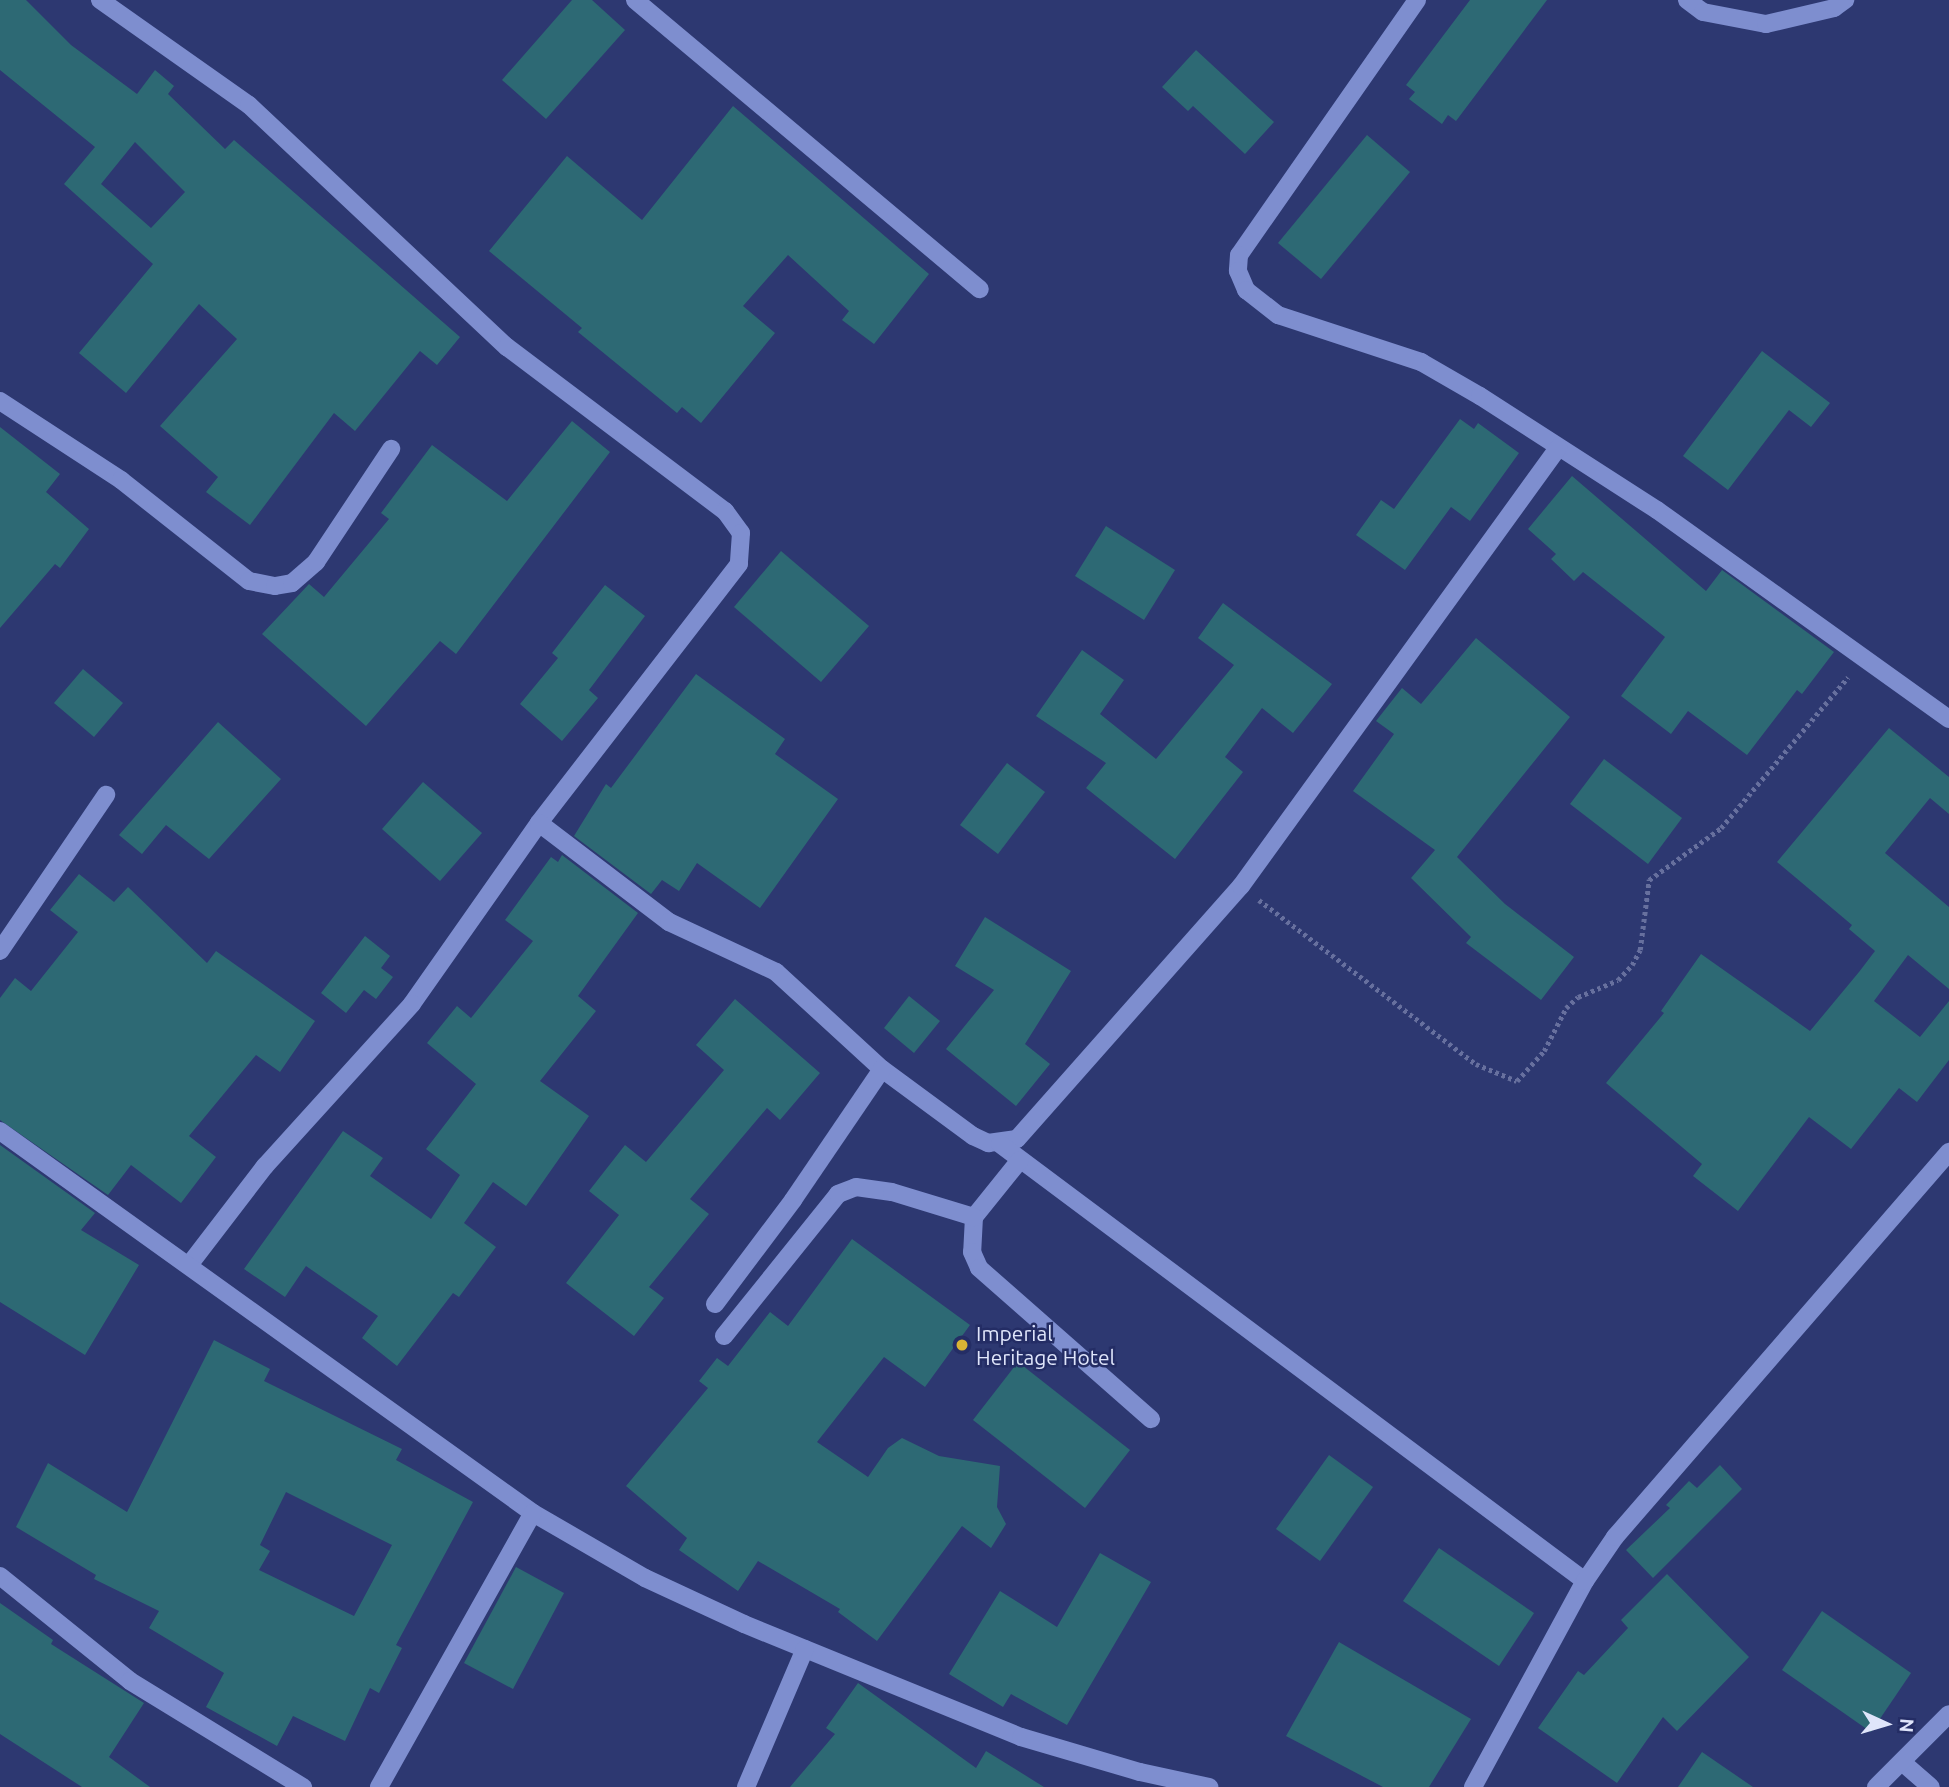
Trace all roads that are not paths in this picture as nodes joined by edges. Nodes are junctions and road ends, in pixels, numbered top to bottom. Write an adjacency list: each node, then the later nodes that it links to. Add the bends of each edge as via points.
1 (100, 0): 12 (street, via 249,105 508,347 725,511 740,533 739,564)
2 (635, 0): 6 (street)
3 (1417, 0): 8 (street, via 1239,255 1238,271 1247,290 1278,314 1421,362)
4 (1687, 0): 5 (street, via 1703,12 1766,24 1834,8)
5 (1844, 0)
6 (980, 289)
7 (0, 401): 9 (street, via 121,480 249,581 275,586 292,583 316,562)
8 (1558, 448): 10 (street, via 1657,510); 16 (street, via 1241,886 1035,1124 1017,1139)
9 (391, 449)
10 (1949, 719)
11 (106, 795): 13 (street)
12 (540, 823): 14 (street, via 669,922 776,972); 20 (street, via 412,1004 265,1166)
13 (0, 951)
14 (882, 1069): 16 (street, via 973,1136); 21 (street)
15 (0, 1131): 20 (street)
16 (999, 1144): 18 (street)
17 (1949, 1152): 26 (street, via 1615,1537)
18 (1020, 1160): 19 (street); 26 (street)
19 (974, 1217): 22 (street, via 892,1192 856,1187 838,1194); 23 (street, via 972,1252 979,1268)
20 (188, 1265): 24 (street)
21 (715, 1304)
22 (724, 1336)
23 (1151, 1419)
24 (533, 1513): 27 (street, via 645,1578); 32 (street)
25 (0, 1576): 31 (street, via 130,1681)
26 (1585, 1581): 35 (street)
27 (805, 1649): 30 (street); 33 (street)
28 (1949, 1714): 29 (street)
29 (1902, 1762): 36 (street); 37 (street)
30 (1136, 1780): 34 (street)
31 (303, 1787)
32 (379, 1787)
33 (746, 1787)
34 (1209, 1787)
35 (1473, 1787)
36 (1876, 1787)
37 (1931, 1787)

